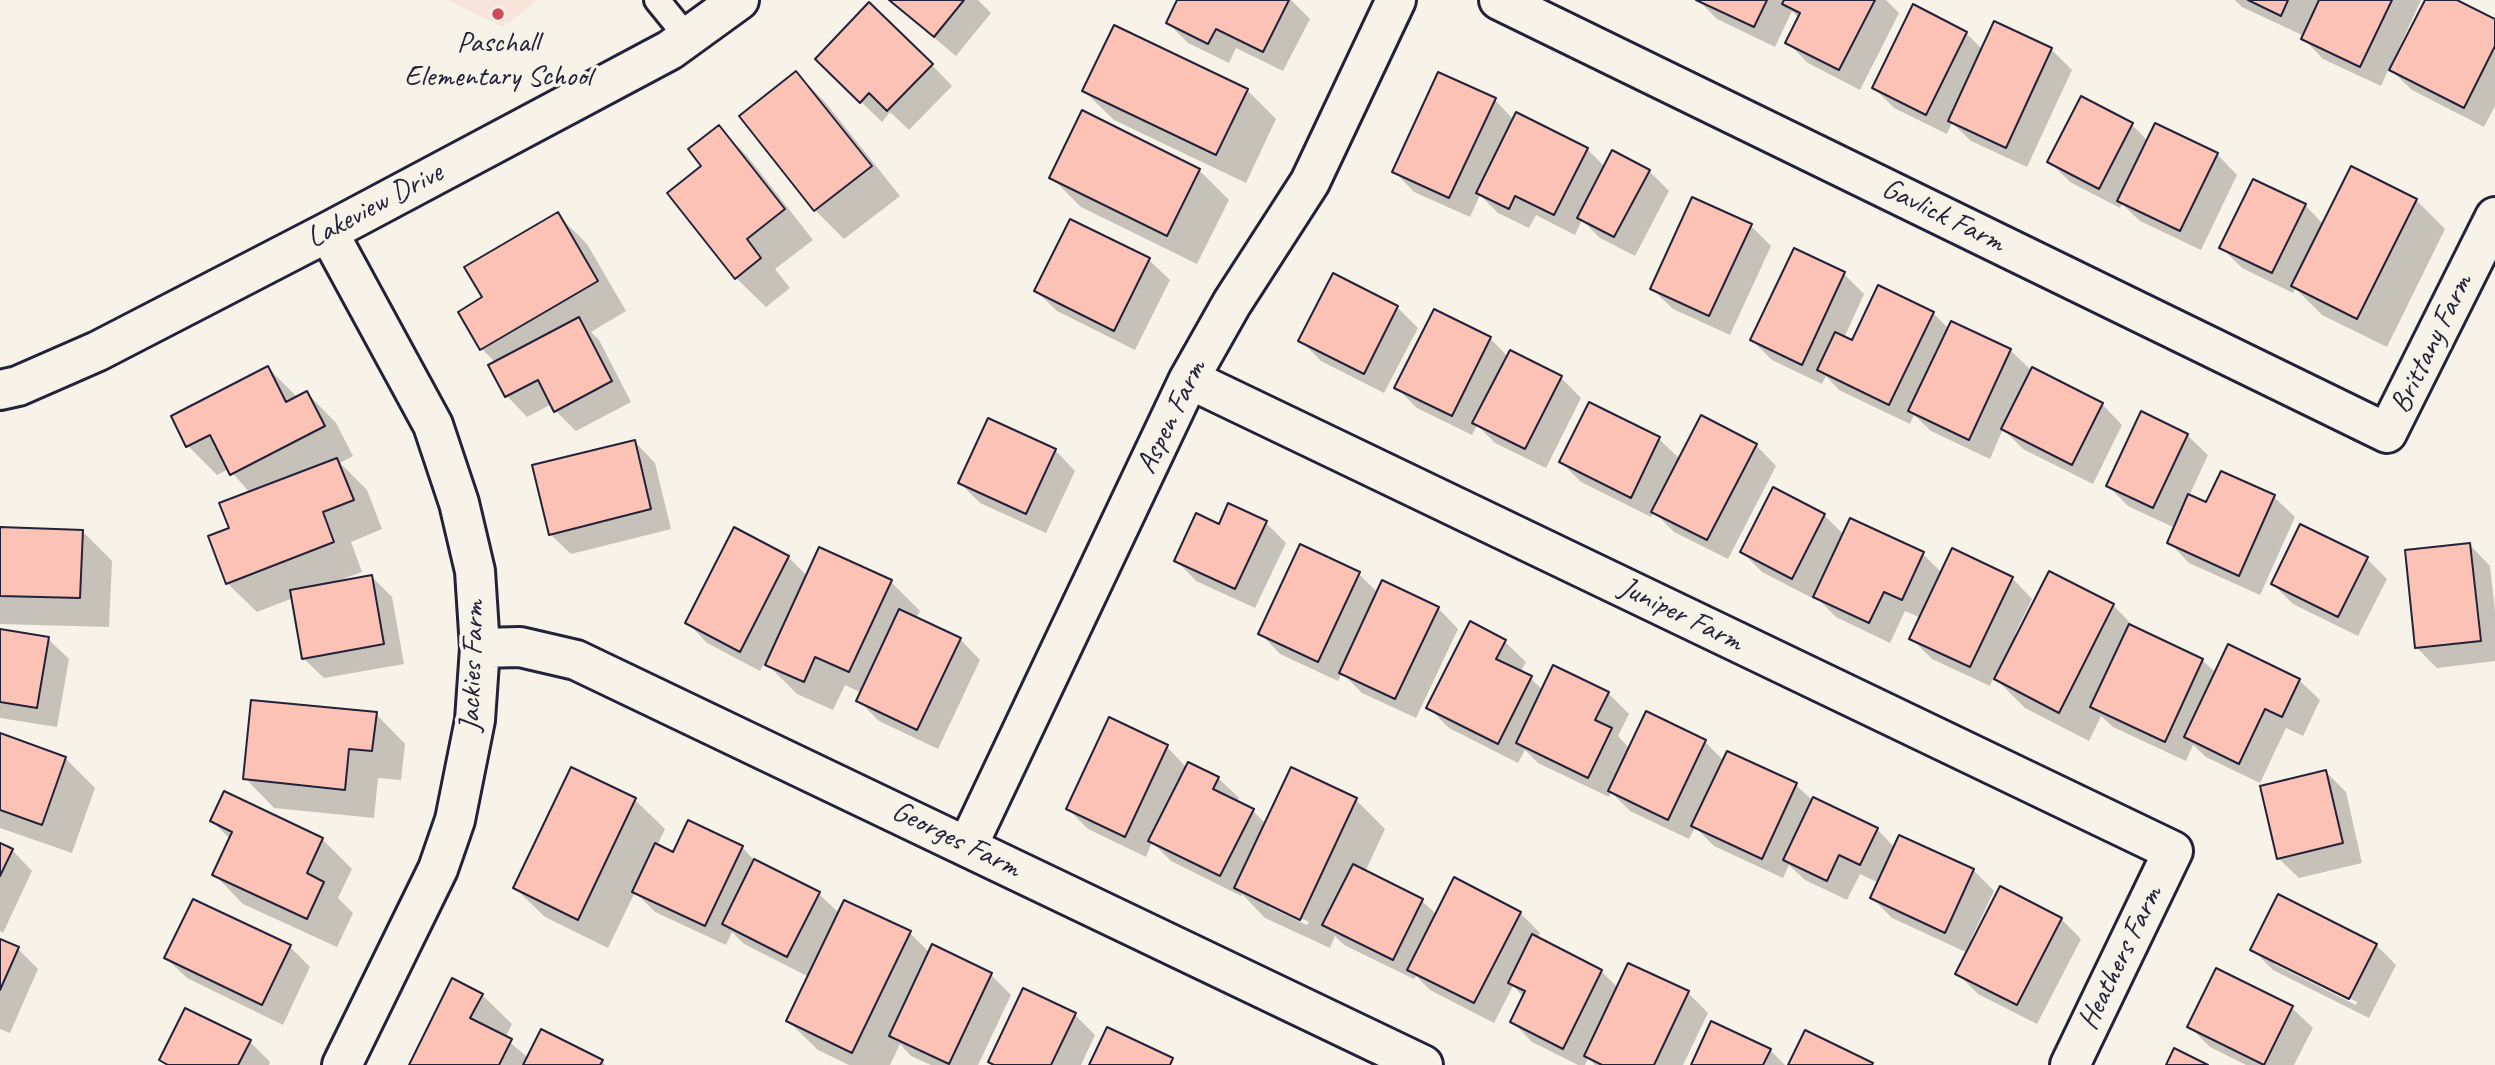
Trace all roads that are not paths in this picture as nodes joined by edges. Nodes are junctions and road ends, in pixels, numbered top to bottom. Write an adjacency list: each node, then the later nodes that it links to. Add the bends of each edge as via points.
1 (657, 0): 5 (lane)
2 (739, 0): 5 (street, Lakeview Drive)
3 (1396, 0): 8 (street, Aspen Farm, via 1310,182)
4 (1499, 0): 10 (street, Gavlick Farm)
5 (687, 37): 7 (street, Lakeview Drive)
6 (2495, 217): 10 (street, Brittany Farm)
7 (328, 232): 9 (street, Lakeview Drive, via 98,351); 11 (street, Jackies Farm, via 433,425 475,571)
8 (1189, 379): 12 (street, Aspen Farm); 13 (street, Juniper Farm)
9 (0, 390)
10 (2387, 433)
11 (480, 648): 12 (street, Georges Farm, via 520,647 576,660); 14 (street, Jackies Farm, via 475,720 455,820 438,869)
12 (968, 845): 15 (street, Georges Farm)
13 (2173, 851): 16 (street, Heathers Farm)
14 (342, 1065)
15 (1423, 1065)
16 (2070, 1065)

